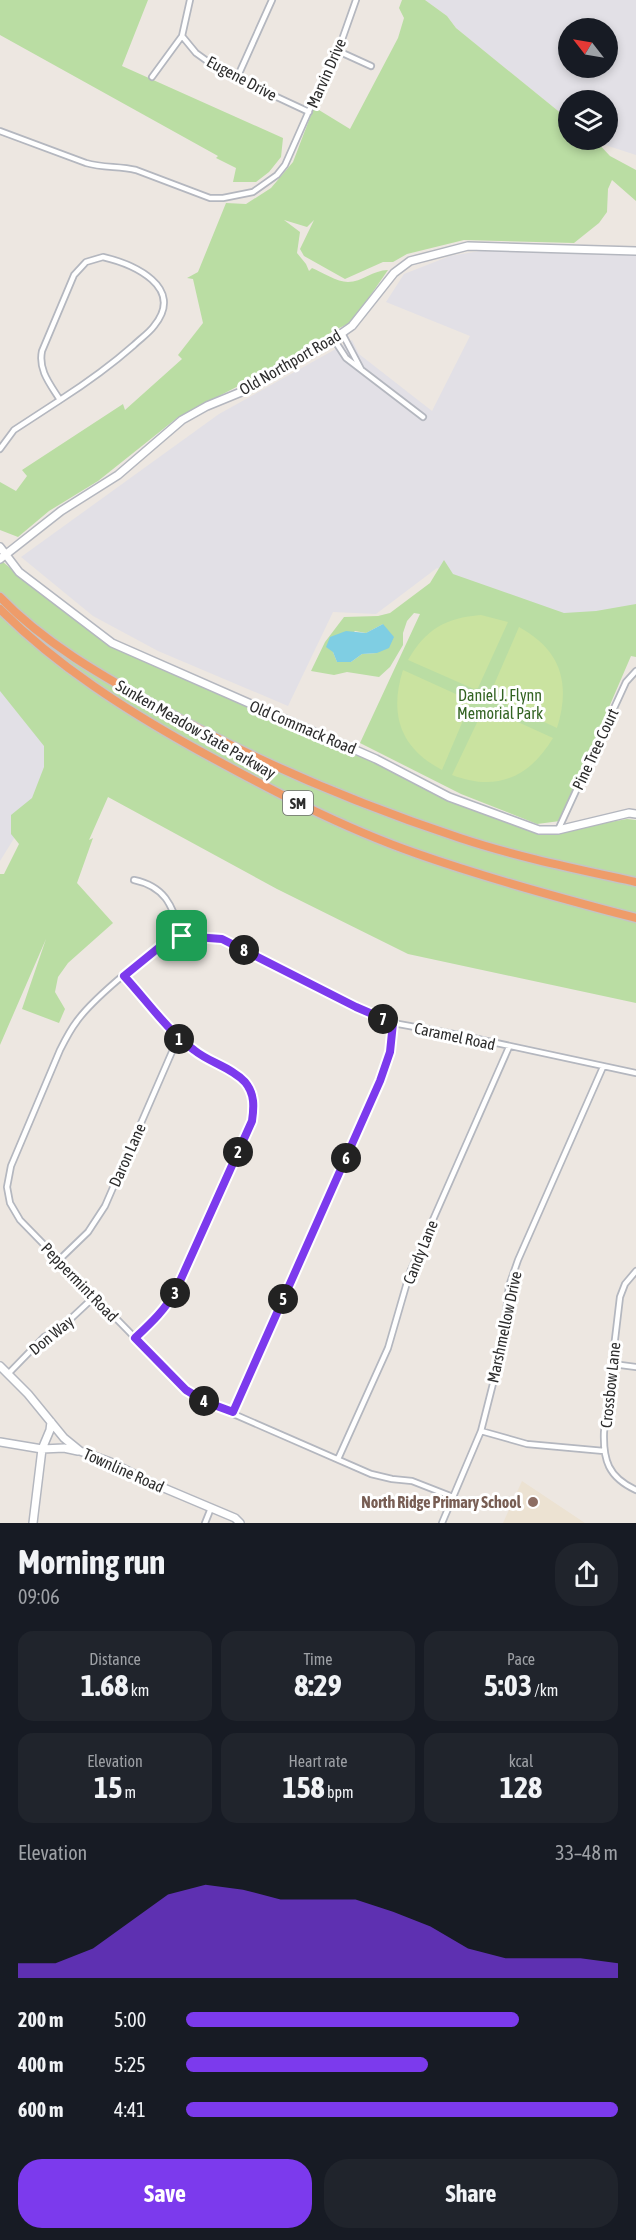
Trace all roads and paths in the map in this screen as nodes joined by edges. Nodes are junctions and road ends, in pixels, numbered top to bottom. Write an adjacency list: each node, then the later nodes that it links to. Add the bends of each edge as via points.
1 (190, 0): 4 (street)
2 (272, 0): 8 (street)
3 (356, 0): 5 (street, Marvin Drive)
4 (182, 36): 7 (street); 8 (street, Eugene Drive, via 207,63)
5 (338, 51): 6 (street); 9 (street, Marvin Drive)
6 (371, 66)
7 (152, 77)
8 (237, 78): 9 (street, Eugene Drive)
9 (309, 112): 10 (street, Marvin Drive, via 277,175 244,195 210,198 136,170 86,163)
10 (0, 131)
11 (636, 251): 12 (main road, Old Northport Road, via 468,246 410,261 394,273)
12 (342, 333): 13 (main road, Old Northport Road); 14 (street)
13 (333, 338): 14 (street, via 346,358); 19 (main road, Old Northport Road, via 246,390 182,420 118,475 61,511)
14 (362, 371): 16 (street)
15 (60, 400): 15 (street, via 99,375 154,326 163,304 162,292 152,278 133,266 103,257 79,268 40,358 43,372); 17 (street, via 14,430)
16 (423, 417)
17 (0, 449)
18 (0, 547): 19 (main road, Old Commack Road)
19 (2, 557): 24 (main road, Old Commack Road, via 112,643 376,759 449,797 539,830)
20 (0, 597): 26 (highway, Sunken Meadow State Parkway / SM, via 84,664 199,730 278,768 362,804 462,839)
21 (0, 609): 27 (highway, Sunken Meadow State Parkway / SM, via 63,664 163,730 340,823 417,854)
22 (636, 671): 24 (street, Pine Tree Court, via 626,682)
23 (636, 814): 24 (main road, Old Commack Road)
24 (558, 830)
25 (134, 880): 28 (street, via 156,888 176,915)
26 (636, 882)
27 (636, 918)
28 (182, 936): 29 (street, Peppermint Road, via 162,945); 30 (street, Caramel Road, via 222,939)
29 (124, 976): 31 (street); 35 (street, Peppermint Road, via 88,1009 68,1035 11,1166 7,1187 10,1203 20,1220)
30 (393, 1023): 32 (street, Caramel Road); 43 (street, via 390,1052 380,1081)
31 (178, 1038): 35 (street, Daron Lane, via 105,1206 88,1232); 38 (street, via 246,1083 254,1105 252,1121 170,1302)
32 (509, 1047): 33 (street, Caramel Road); 50 (street, Candy Lane, via 410,1272 388,1348)
33 (603, 1067): 34 (street, Caramel Road); 45 (street, Marshmellow Drive, via 509,1286 502,1348)
34 (636, 1074)
35 (59, 1260): 37 (street, Peppermint Road)
36 (636, 1271): 39 (street, Crossbow Lane, via 620,1297)
37 (94, 1297): 38 (street, Peppermint Road); 42 (street, Don Way)
38 (135, 1338): 43 (street, Peppermint Road, via 186,1390)
39 (613, 1364): 41 (street); 49 (street, Crossbow Lane)
40 (0, 1366): 42 (main road, Townline Road)
41 (636, 1367)
42 (8, 1374): 44 (main road, Townline Road)
43 (233, 1412): 50 (street, Peppermint Road)
44 (51, 1422): 47 (main road); 48 (main road, Townline Road)
45 (482, 1431): 49 (street, via 527,1444); 52 (street, Marshmellow Drive)
46 (0, 1442): 47 (main road)
47 (42, 1449): 48 (main road); 54 (main road)
48 (80, 1451): 53 (main road, Townline Road)
49 (604, 1451): 51 (street, Crossbow Lane, via 610,1472)
50 (338, 1459): 52 (street, Peppermint Road, via 371,1474 412,1481)
51 (636, 1490)
52 (453, 1497): 57 (street, Marshmellow Drive)
53 (211, 1508): 55 (street); 56 (main road, Townline Road)
54 (33, 1523)
55 (205, 1523)
56 (240, 1523)
57 (442, 1523)

